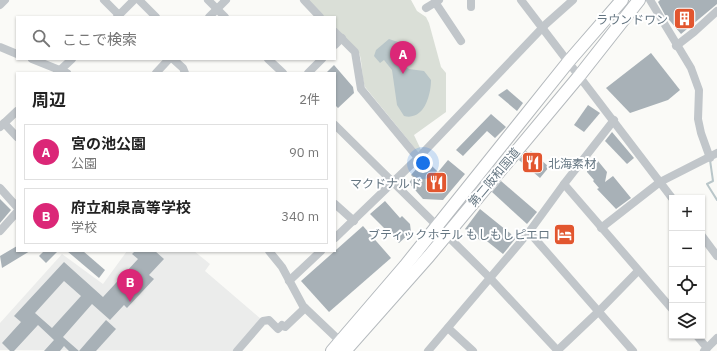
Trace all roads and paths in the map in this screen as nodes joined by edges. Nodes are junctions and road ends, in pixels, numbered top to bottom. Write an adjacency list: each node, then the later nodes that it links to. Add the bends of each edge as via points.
1 (5, 0): 14 (street)
2 (104, 0): 18 (street)
3 (134, 0): 18 (street)
4 (139, 0): 19 (street)
5 (208, 0): 16 (street)
6 (226, 0): 16 (street)
7 (304, 0): 22 (street)
8 (521, 0): 23 (street)
9 (573, 0): 23 (street)
10 (622, 0): 37 (highway, 第二阪和国道)
11 (639, 0): 43 (highway, 第二阪和国道)
12 (650, 0): 28 (street)
13 (437, 1): 15 (street); 26 (street)
14 (0, 5)
15 (426, 8)
16 (217, 9): 20 (street); 21 (street)
17 (717, 11): 28 (street)
18 (118, 16)
19 (155, 16)
20 (210, 16)
21 (224, 16)
22 (319, 16)
23 (543, 29): 37 (street); 50 (street)
24 (336, 33): 25 (street)
25 (342, 38): 27 (street); 50 (street, via 355,52 361,89)
26 (461, 40)
27 (336, 45)
28 (676, 46): 49 (street, via 691,68 699,90 698,119 701,133)
29 (0, 47): 30 (street)
30 (16, 54)
31 (34, 60): 38 (street)
32 (71, 60): 38 (street)
33 (168, 60): 39 (street)
34 (174, 60): 40 (street)
35 (269, 60): 41 (street)
36 (321, 60): 42 (street)
37 (570, 62): 43 (street); 60 (highway, 第二阪和国道)
38 (62, 72)
39 (157, 72)
40 (185, 72)
41 (281, 72)
42 (309, 72)
43 (580, 75): 45 (street); 64 (highway, 第二阪和国道)
44 (16, 112): 46 (street)
45 (614, 120): 52 (street); 53 (street)
46 (2, 125): 48 (street)
47 (336, 125): 51 (street)
48 (16, 136)
49 (713, 156): 52 (street)
50 (418, 158): 51 (street)
51 (393, 182): 59 (street); 60 (street)
52 (660, 182): 55 (street); 61 (street)
53 (564, 184): 61 (street); 63 (street)
54 (0, 188): 57 (street)
55 (670, 195)
56 (336, 205): 59 (street)
57 (16, 206)
58 (16, 213): 62 (street)
59 (354, 221): 65 (street)
60 (437, 225): 64 (street); 73 (highway, 第二阪和国道)
61 (601, 228): 70 (street)
62 (0, 231)
63 (529, 232): 71 (street); 76 (street)
64 (446, 234): 71 (street); 73 (highway, 第二阪和国道)
65 (336, 237)
66 (705, 240): 69 (street)
67 (271, 252): 72 (street)
68 (320, 252): 72 (street)
69 (717, 256)
70 (638, 271): 74 (street); 76 (street)
71 (489, 277): 77 (street); 87 (street)
72 (289, 281): 75 (street)
73 (391, 291): 80 (highway, via 390,308); 80 (highway, via 375,294)
74 (669, 306)
75 (305, 308): 80 (street); 82 (street, via 285,327 282,325 278,329 269,320 263,320)
76 (598, 312): 87 (street); 88 (street)
77 (448, 328): 85 (street); 86 (street)
78 (717, 338): 81 (street)
79 (698, 339): 81 (street)
80 (345, 347): 83 (highway); 84 (highway)
81 (706, 349)
82 (237, 351)
83 (324, 351)
84 (332, 351)
85 (428, 351)
86 (473, 351)
87 (557, 351)
88 (633, 351)

